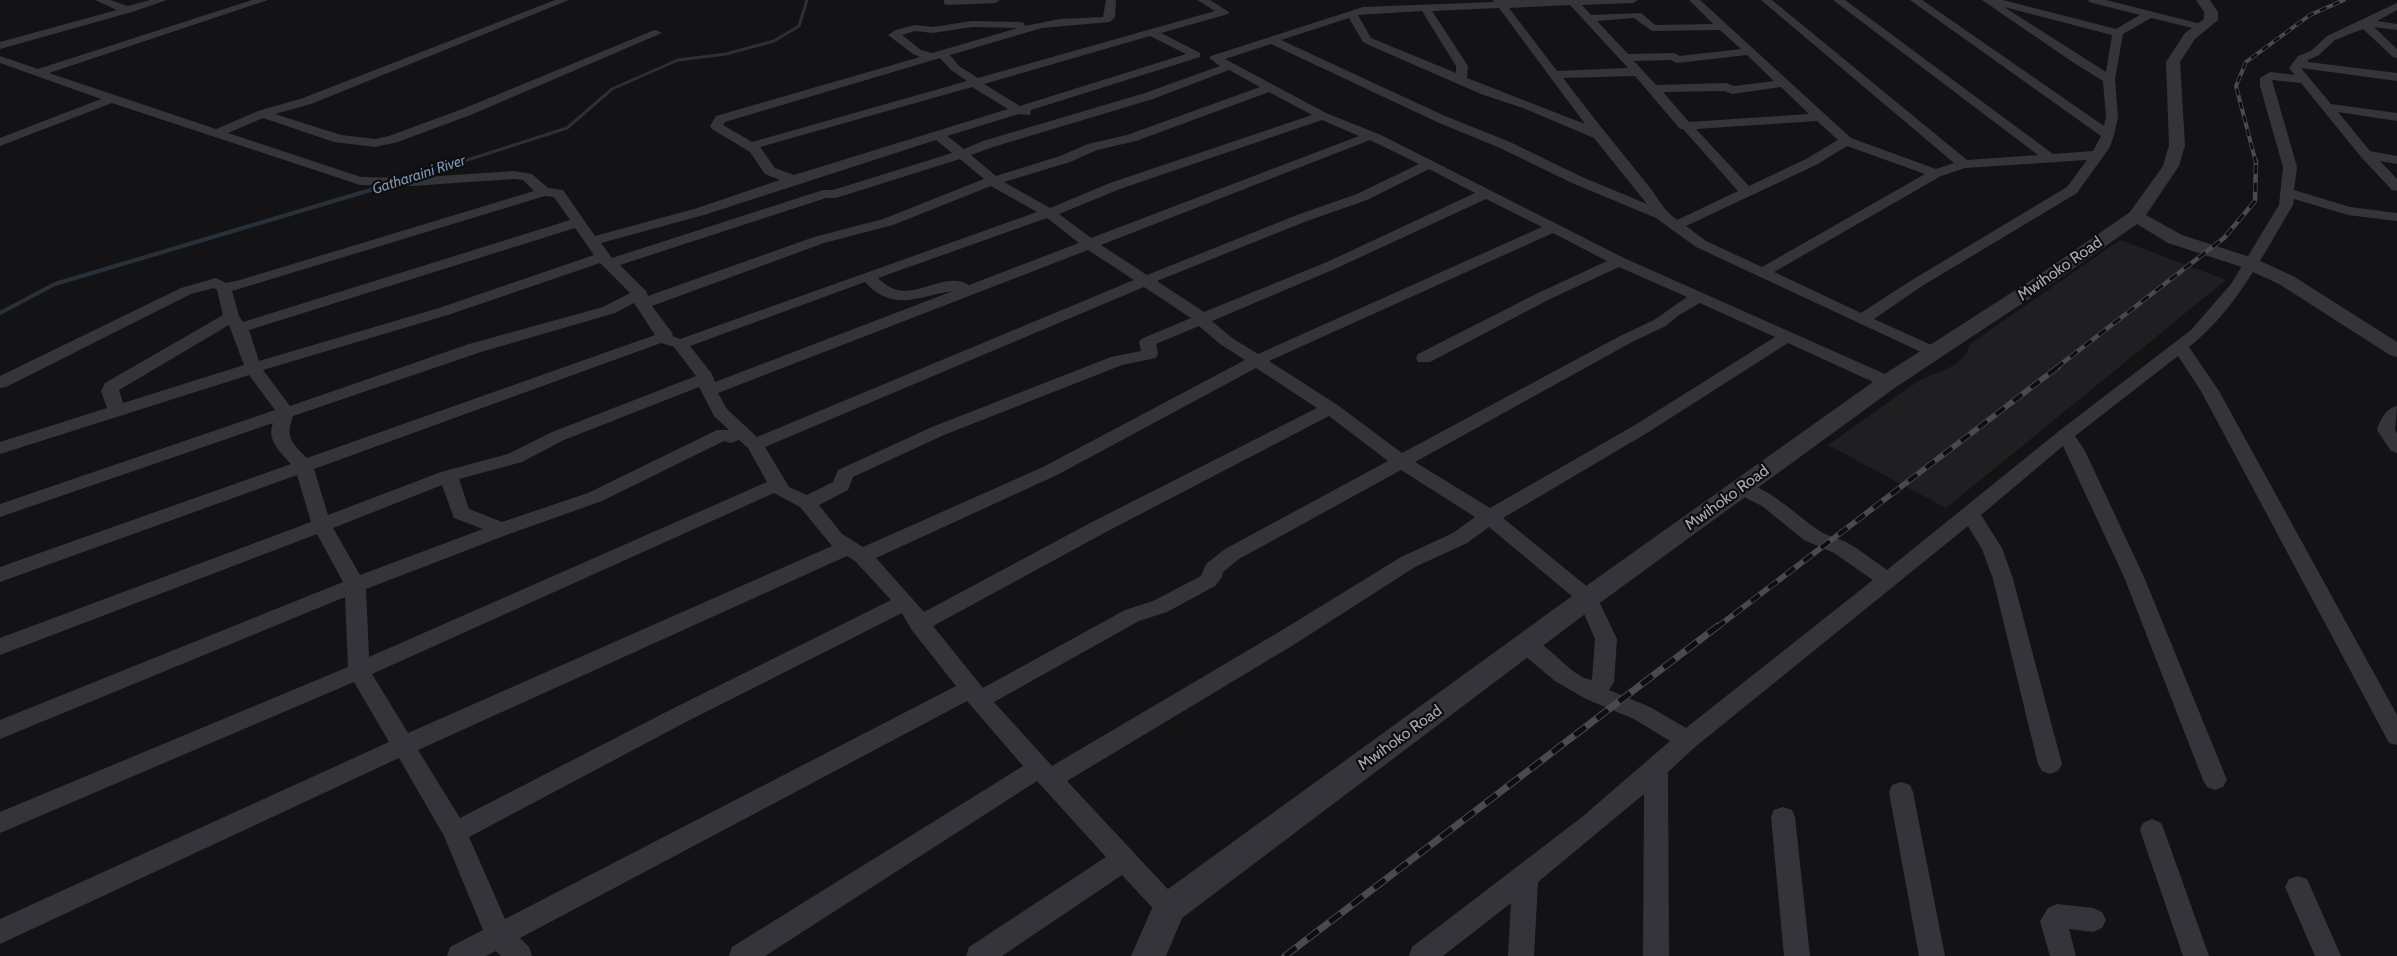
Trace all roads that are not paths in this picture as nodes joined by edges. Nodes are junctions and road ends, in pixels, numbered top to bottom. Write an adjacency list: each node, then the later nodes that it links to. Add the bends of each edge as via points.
1 (100, 0): 22 (street)
2 (162, 0): 22 (street)
3 (263, 0): 44 (street)
4 (564, 0): 57 (street, via 307,101)
5 (995, 0): 17 (street)
6 (1110, 0): 27 (street, via 1110,17 1106,20)
7 (1202, 0): 31 (street, via 1224,12)
8 (1633, 0): 19 (street)
9 (1694, 0): 28 (street)
10 (1766, 0): 77 (street)
11 (1838, 0): 74 (street)
12 (1915, 0): 66 (street)
13 (1987, 0): 47 (street)
14 (1992, 0): 33 (street)
15 (2093, 0): 24 (street)
16 (2203, 0): 29 (street, Mwihoko Road, via 2212,16)
17 (948, 2)
18 (1500, 2): 19 (street); 21 (street); 45 (street)
19 (1573, 2): 25 (street)
20 (2397, 6): 26 (street)
21 (1425, 8): 23 (street, via 1375,8); 49 (street, via 1462,66)
22 (128, 10): 35 (street)
23 (1352, 13): 34 (street); 49 (street, via 1367,40)
24 (2149, 14): 29 (street); 33 (street)
25 (1588, 18): 28 (street, via 1637,15 1652,28); 39 (street)
26 (2365, 23): 30 (street); 38 (street); 41 (street, via 2331,38)
27 (1041, 25): 37 (street); 37 (street, via 972,24 934,30 915,28 894,36 917,52)
28 (1721, 27): 36 (street)
29 (2201, 27): 88 (street, Mwihoko Road, via 2190,36 2172,62 2176,156 2152,197)
30 (2397, 27)
31 (1150, 32): 50 (street); 56 (street, via 1196,55)
32 (656, 33): 57 (street, via 469,111 375,143 339,139)
33 (2118, 33): 47 (street)
34 (1272, 40): 42 (street, via 1215,58); 87 (street, via 1441,119)
35 (0, 46)
36 (1747, 52): 39 (street, via 1677,60 1674,56); 51 (street)
37 (937, 55): 50 (street, via 972,78); 70 (street, via 720,119 716,126)
38 (2397, 55)
39 (1626, 58): 43 (street)
40 (0, 59): 44 (street)
41 (2297, 64): 46 (street); 48 (street, via 2295,68)
42 (1230, 66): 52 (street); 61 (street, via 1149,96)
43 (1639, 71): 45 (street); 53 (street)
44 (39, 72): 54 (street)
45 (1556, 75): 65 (street)
46 (2397, 77)
47 (2109, 79): 66 (street, via 2112,117)
48 (2305, 80): 55 (street); 84 (street, via 2266,78 2290,167)
49 (1461, 81): 65 (street)
50 (974, 83): 56 (street); 70 (street)
51 (1782, 84): 53 (street, via 1732,90 1726,87); 59 (street)
52 (1268, 88): 58 (street); 80 (street, via 1131,138 1093,147)
53 (1652, 89): 62 (street)
54 (112, 99): 63 (street); 69 (street)
55 (2326, 107): 60 (street); 72 (street)
56 (1018, 110): 61 (street); 64 (street)
57 (262, 114): 63 (street)
58 (1322, 116): 67 (street); 86 (street, via 1115,186)
59 (1818, 117): 62 (street); 68 (street)
60 (2397, 117)
61 (1054, 124): 71 (street)
62 (1684, 126): 83 (street)
63 (217, 133): 82 (street, via 360,181 411,182 514,175 526,176)
64 (938, 135): 71 (street); 79 (street)
65 (1599, 135): 87 (street, via 1644,189)
66 (2108, 135): 73 (street)
67 (1370, 136): 76 (street); 94 (street)
68 (1846, 141): 78 (street); 83 (street, via 1811,162)
69 (0, 142)
70 (750, 146): 79 (street, via 755,148 770,171)
71 (962, 154): 80 (street); 95 (street)
72 (2366, 154): 75 (street); 81 (street)
73 (2097, 155): 74 (street); 106 (street, via 2072,190)
74 (2050, 158): 77 (street)
75 (2397, 160)
76 (1429, 164): 85 (street); 100 (street, via 1362,196)
77 (1964, 164): 78 (street)
78 (1936, 174): 98 (street)
79 (792, 180): 93 (street, via 699,212)
80 (992, 181): 86 (street); 104 (street, via 888,222 819,240)
81 (2397, 187)
82 (544, 192): 90 (street, via 558,193); 101 (street)
83 (1747, 192): 91 (street)
84 (2287, 192): 89 (street, via 2348,211); 97 (street, via 2286,205)
85 (1487, 193): 92 (street); 105 (street, via 1332,265)
86 (1049, 213): 94 (street); 99 (street)
87 (1660, 215): 91 (street)
88 (2136, 216): 97 (street, via 2175,239); 113 (street, Mwihoko Road)
89 (2397, 218)
90 (579, 222): 93 (street); 107 (street)
91 (1675, 226): 98 (street, via 1701,244)
92 (1554, 228): 96 (street); 115 (street)
93 (593, 241): 95 (street)
94 (1088, 243): 100 (street); 102 (street)
95 (607, 260): 104 (street); 116 (street)
96 (1619, 261): 103 (street); 114 (street)
97 (2249, 263): 111 (street, via 2237,286); 112 (street, via 2286,280)
98 (1762, 273): 106 (street)
99 (868, 276): 102 (street, via 885,292 906,297 952,286); 110 (street)
100 (1147, 280): 105 (street); 125 (street)
101 (224, 288): 107 (street); 118 (street, via 216,283 166,299)
102 (973, 290): 119 (street)
103 (1697, 298): 108 (street); 128 (street, via 1660,323)
104 (641, 299): 109 (street, via 664,334); 123 (street, via 475,348)
105 (1202, 318): 115 (street, via 1212,330); 133 (street, via 1147,342 1150,354 1117,361 938,432 845,474 841,486)
106 (1863, 319): 113 (street)
107 (235, 323): 116 (street); 121 (street, via 111,387)
108 (1786, 337): 117 (street); 136 (street, via 1641,429)
109 (661, 338): 110 (street); 129 (street)
110 (680, 344): 119 (street)
111 (2180, 347): 124 (street); 152 (street, via 2210,391)
112 (2397, 351)
113 (1934, 353): 117 (street, Mwihoko Road)
114 (1424, 358)
115 (1256, 361): 120 (street); 139 (street, via 1050,471)
116 (253, 368): 121 (street); 123 (street)
117 (1888, 382): 132 (street, Mwihoko Road)
118 (0, 383)
119 (707, 385): 125 (street, via 720,412); 130 (street, via 558,436 515,458)
120 (1330, 408): 128 (street); 145 (street)
121 (116, 411): 127 (street)
122 (2397, 411): 126 (street, via 2386,430)
123 (286, 413): 129 (street, via 279,430 283,444); 134 (street)
124 (2065, 435): 135 (street); 158 (street, via 2076,451 2134,577)
125 (749, 438): 131 (street); 138 (street, via 723,434 595,497)
126 (2397, 447)
127 (0, 448)
128 (1402, 462): 136 (street); 149 (street, via 1232,554 1213,569 1208,581 1160,607 1132,615 1010,684)
129 (304, 467): 137 (street); 140 (street)
130 (448, 476): 137 (street); 138 (street, via 461,513)
131 (778, 484): 133 (street, via 782,491); 148 (street)
132 (1741, 488): 141 (street, via 1769,502 1812,535 1841,548); 143 (street, Mwihoko Road)
133 (807, 503): 139 (street, via 835,539)
134 (0, 511)
135 (1970, 514): 141 (street); 155 (street, via 1992,548 2004,578)
136 (1488, 517): 143 (street); 157 (street, via 1460,538 1408,562 1287,638)
137 (322, 526): 142 (street); 147 (street)
138 (502, 529): 142 (street)
139 (855, 552): 144 (street); 154 (street)
140 (0, 575)
141 (1887, 580): 153 (street)
142 (355, 585): 148 (street); 151 (street)
143 (1588, 598): 146 (street, Mwihoko Road); 150 (street, via 1606,639 1603,682)
144 (905, 602): 145 (street); 163 (street)
145 (919, 624): 149 (street)
146 (1527, 645): 150 (street, via 1563,675); 167 (street, Mwihoko Road)
147 (0, 646)
148 (359, 671): 154 (street); 161 (street)
149 (976, 693): 157 (street); 170 (street)
150 (1594, 693): 153 (street, via 1642,713)
151 (0, 730)
152 (2397, 736)
153 (1687, 740): 156 (street)
154 (403, 746): 163 (street); 169 (street)
155 (2050, 764)
156 (1656, 769): 165 (street); 178 (street)
157 (1045, 774): 164 (street); 173 (street)
158 (2215, 780)
159 (1902, 792): 180 (street)
160 (1784, 817): 179 (street)
161 (0, 823)
162 (2152, 830): 182 (street)
163 (455, 832): 170 (street)
164 (1123, 860): 167 (street); 174 (street)
165 (1525, 875): 176 (street); 177 (street)
166 (2298, 887): 183 (street)
167 (1169, 908): 175 (street)
168 (2093, 920): 181 (street, via 2057,916 2053,921)
169 (0, 932)
170 (498, 935): 171 (street); 172 (street)
171 (460, 956)
172 (519, 956)
173 (742, 956)
174 (979, 956)
175 (1148, 956)
176 (1422, 956)
177 (1521, 956)
178 (1656, 956)
179 (1797, 956)
180 (1932, 956)
181 (2063, 956)
182 (2196, 956)
183 (2328, 956)

